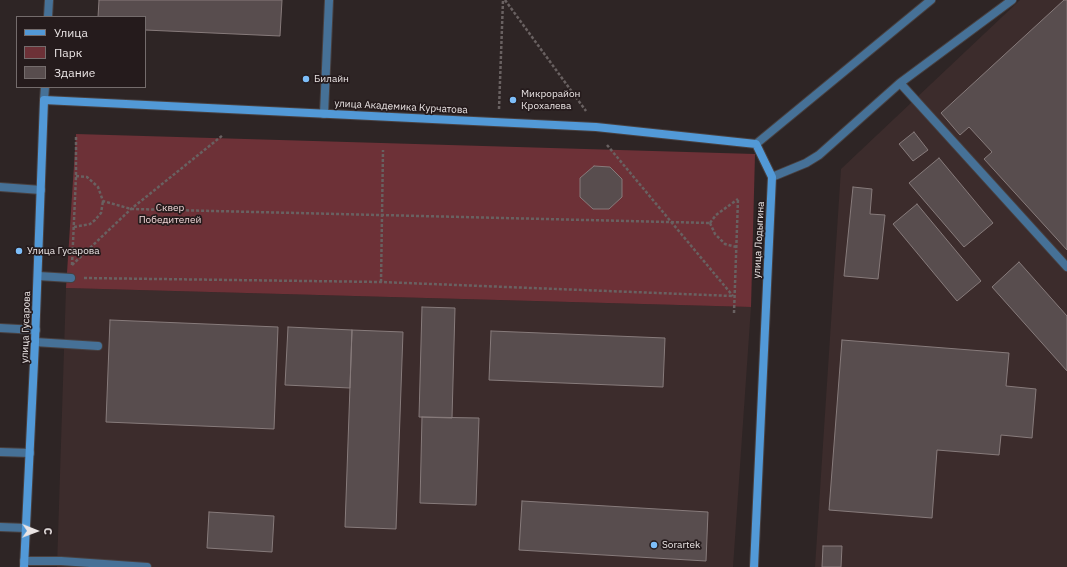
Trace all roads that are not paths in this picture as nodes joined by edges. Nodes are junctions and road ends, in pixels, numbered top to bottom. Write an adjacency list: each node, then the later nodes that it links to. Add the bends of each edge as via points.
1 (49, 0): 5 (street)
2 (329, 0): 9 (street)
3 (931, 0): 10 (street)
4 (1012, 0): 6 (street)
5 (48, 16)
6 (900, 83): 11 (street, via 819,154 806,163); 14 (street)
7 (45, 88): 8 (street, улица Гусарова)
8 (44, 100): 9 (street, улица Академика Курчатова); 13 (street, улица Гусарова)
9 (324, 114): 10 (street, улица Академика Курчатова, via 596,127)
10 (756, 144): 11 (street, улица Лодыгина)
11 (772, 177): 27 (street, улица Лодыгина)
12 (0, 188): 13 (street)
13 (41, 190): 15 (street, улица Гусарова)
14 (1067, 267)
15 (38, 276): 16 (street); 18 (street, улица Гусарова)
16 (71, 278)
17 (0, 328): 18 (street)
18 (36, 330): 19 (street, улица Гусарова)
19 (36, 342): 20 (street); 22 (street, улица Гусарова)
20 (98, 346)
21 (0, 452): 22 (street)
22 (30, 453): 24 (street, улица Гусарова)
23 (0, 527): 24 (street)
24 (26, 528): 25 (street, улица Гусарова)
25 (24, 564): 26 (street, via 61,562)
26 (147, 567)
27 (754, 567)

